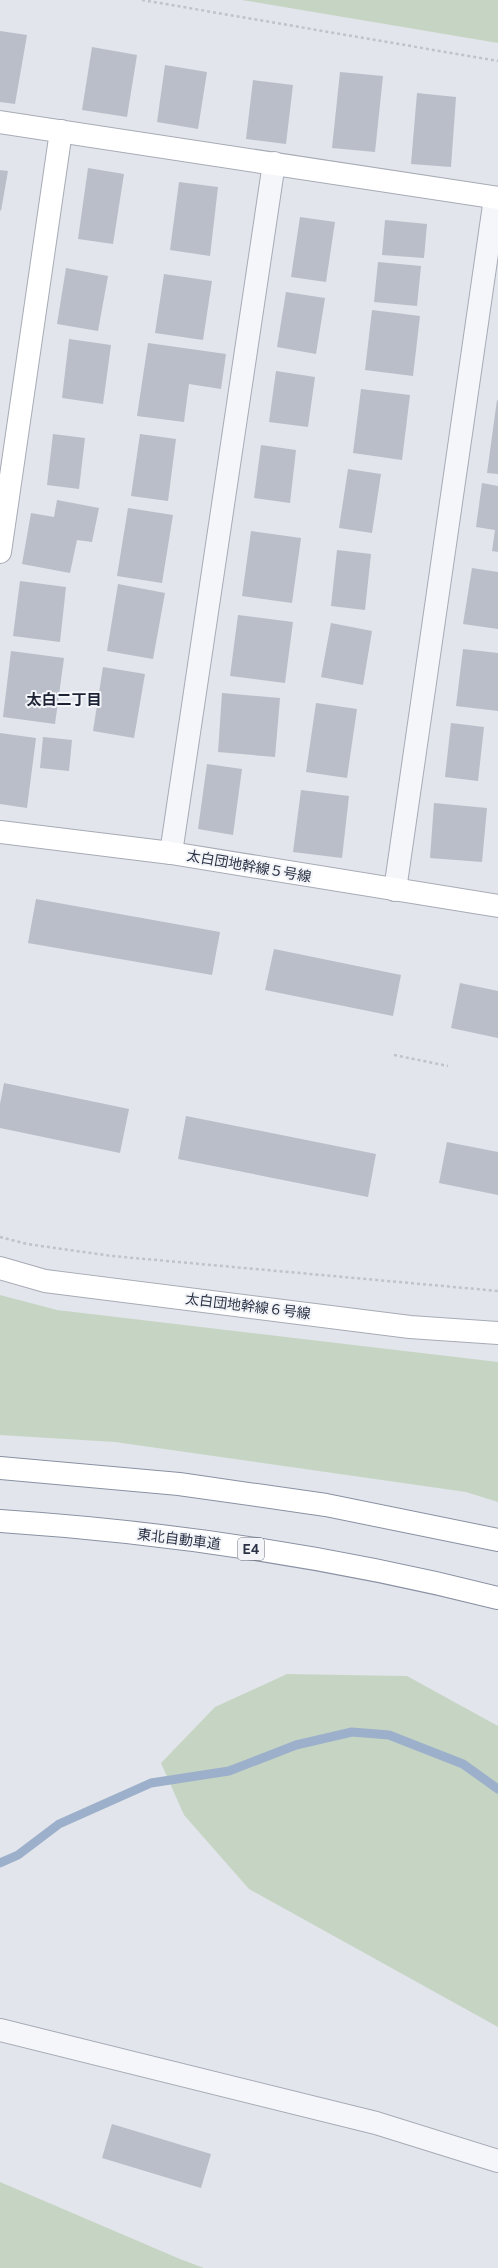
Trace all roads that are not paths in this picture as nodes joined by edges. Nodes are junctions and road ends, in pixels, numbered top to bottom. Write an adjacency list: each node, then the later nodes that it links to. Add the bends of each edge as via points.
1 (0, 122): 2 (main road)
2 (61, 131): 3 (main road); 5 (main road)
3 (274, 163): 4 (main road); 7 (street)
4 (496, 198): 8 (street)
5 (0, 552)
6 (0, 832): 7 (main road, 太白団地幹線５号線)
7 (171, 853): 8 (main road, 太白団地幹線５号線)
8 (395, 890): 9 (main road, 太白団地幹線５号線)
9 (498, 906)
10 (0, 1268): 11 (main road, 太白団地幹線６号線, via 45,1281 410,1327)
11 (498, 1333)
12 (0, 1468): 14 (main road, via 179,1484 326,1505)
13 (0, 1521): 15 (main road, 東北自動車道 / E4, via 206,1542 316,1559)
14 (498, 1540)
15 (498, 1598)
16 (0, 2030): 17 (street, via 376,2123)
17 (498, 2161)

